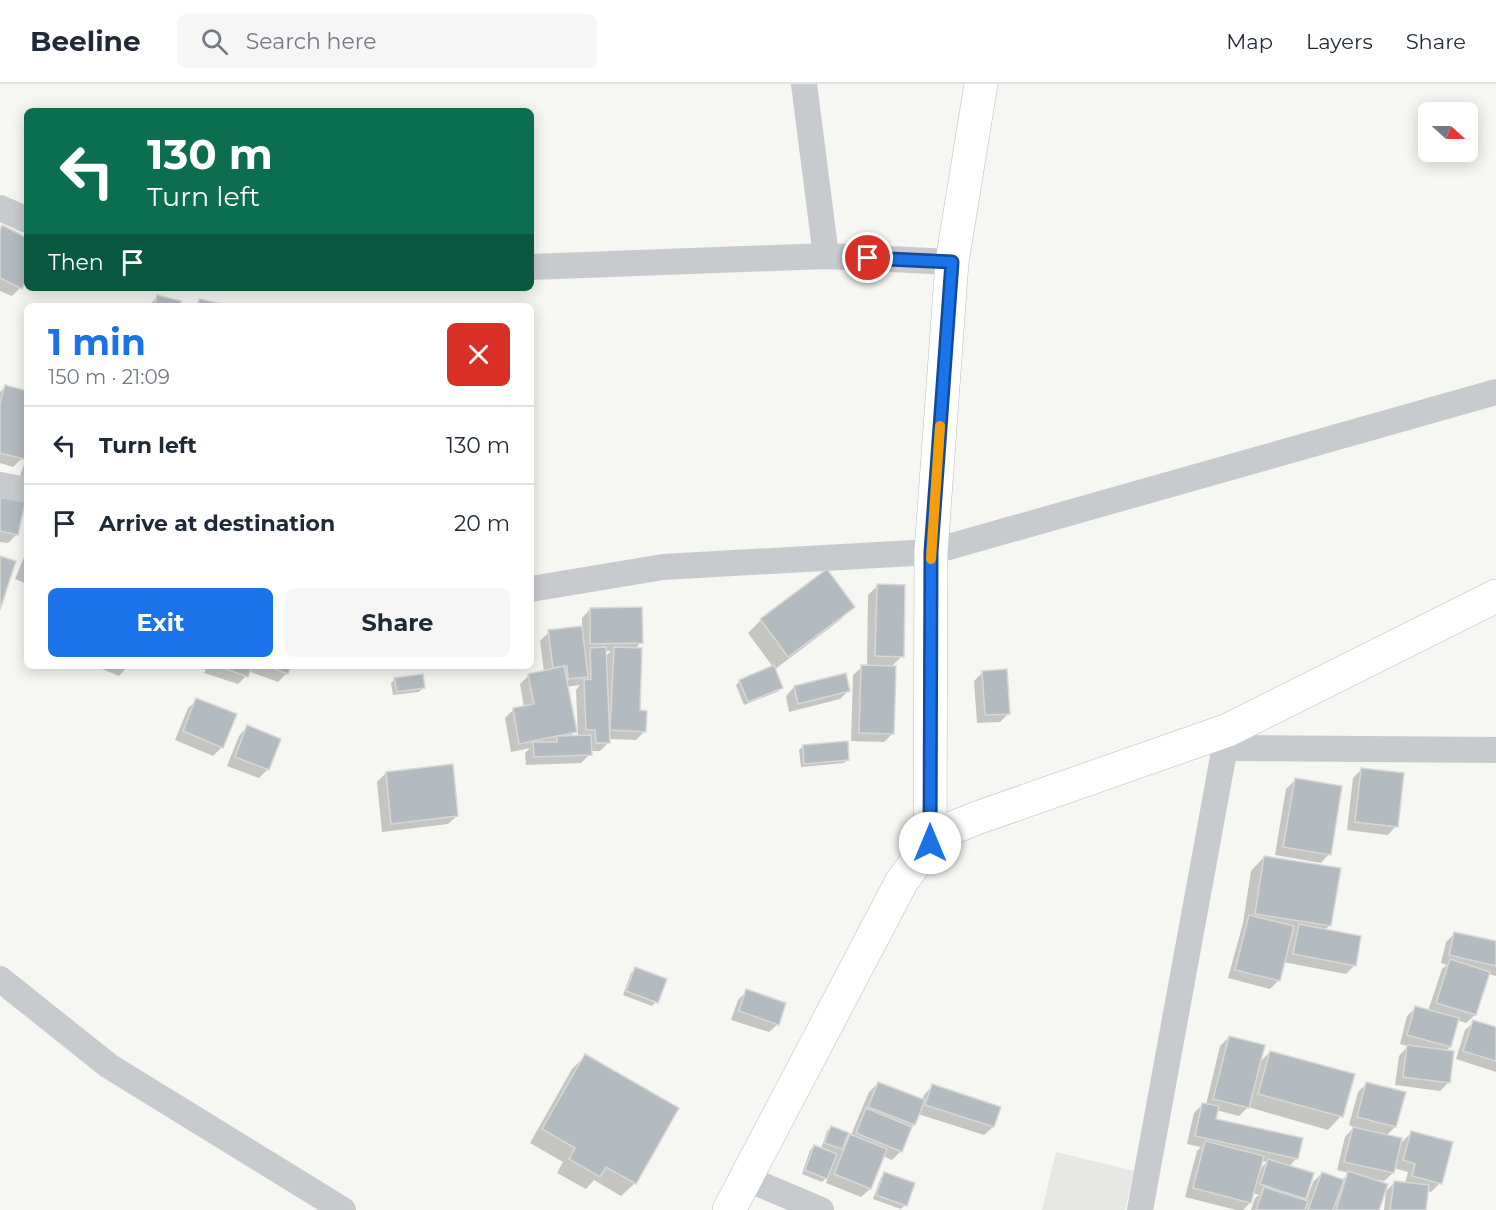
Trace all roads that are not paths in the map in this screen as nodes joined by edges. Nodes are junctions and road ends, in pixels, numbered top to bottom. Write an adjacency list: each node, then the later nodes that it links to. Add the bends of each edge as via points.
1 (804, 84): 5 (street)
2 (981, 84): 6 (street)
3 (0, 208): 4 (street)
4 (24, 219)
5 (826, 256): 6 (street); 7 (street)
6 (952, 262): 11 (street)
7 (534, 267)
8 (1496, 392): 11 (street)
9 (0, 485): 10 (street)
10 (24, 489)
11 (931, 552): 12 (street, via 663,567); 16 (street)
12 (534, 588)
13 (1496, 596): 14 (street)
14 (1226, 739): 15 (street); 16 (street, via 977,818); 22 (street)
15 (1496, 750)
16 (930, 843): 18 (street, via 902,881)
17 (0, 979): 19 (street, via 109,1065)
18 (745, 1178): 20 (street); 21 (street)
19 (344, 1210)
20 (729, 1210)
21 (821, 1210)
22 (1140, 1210)

